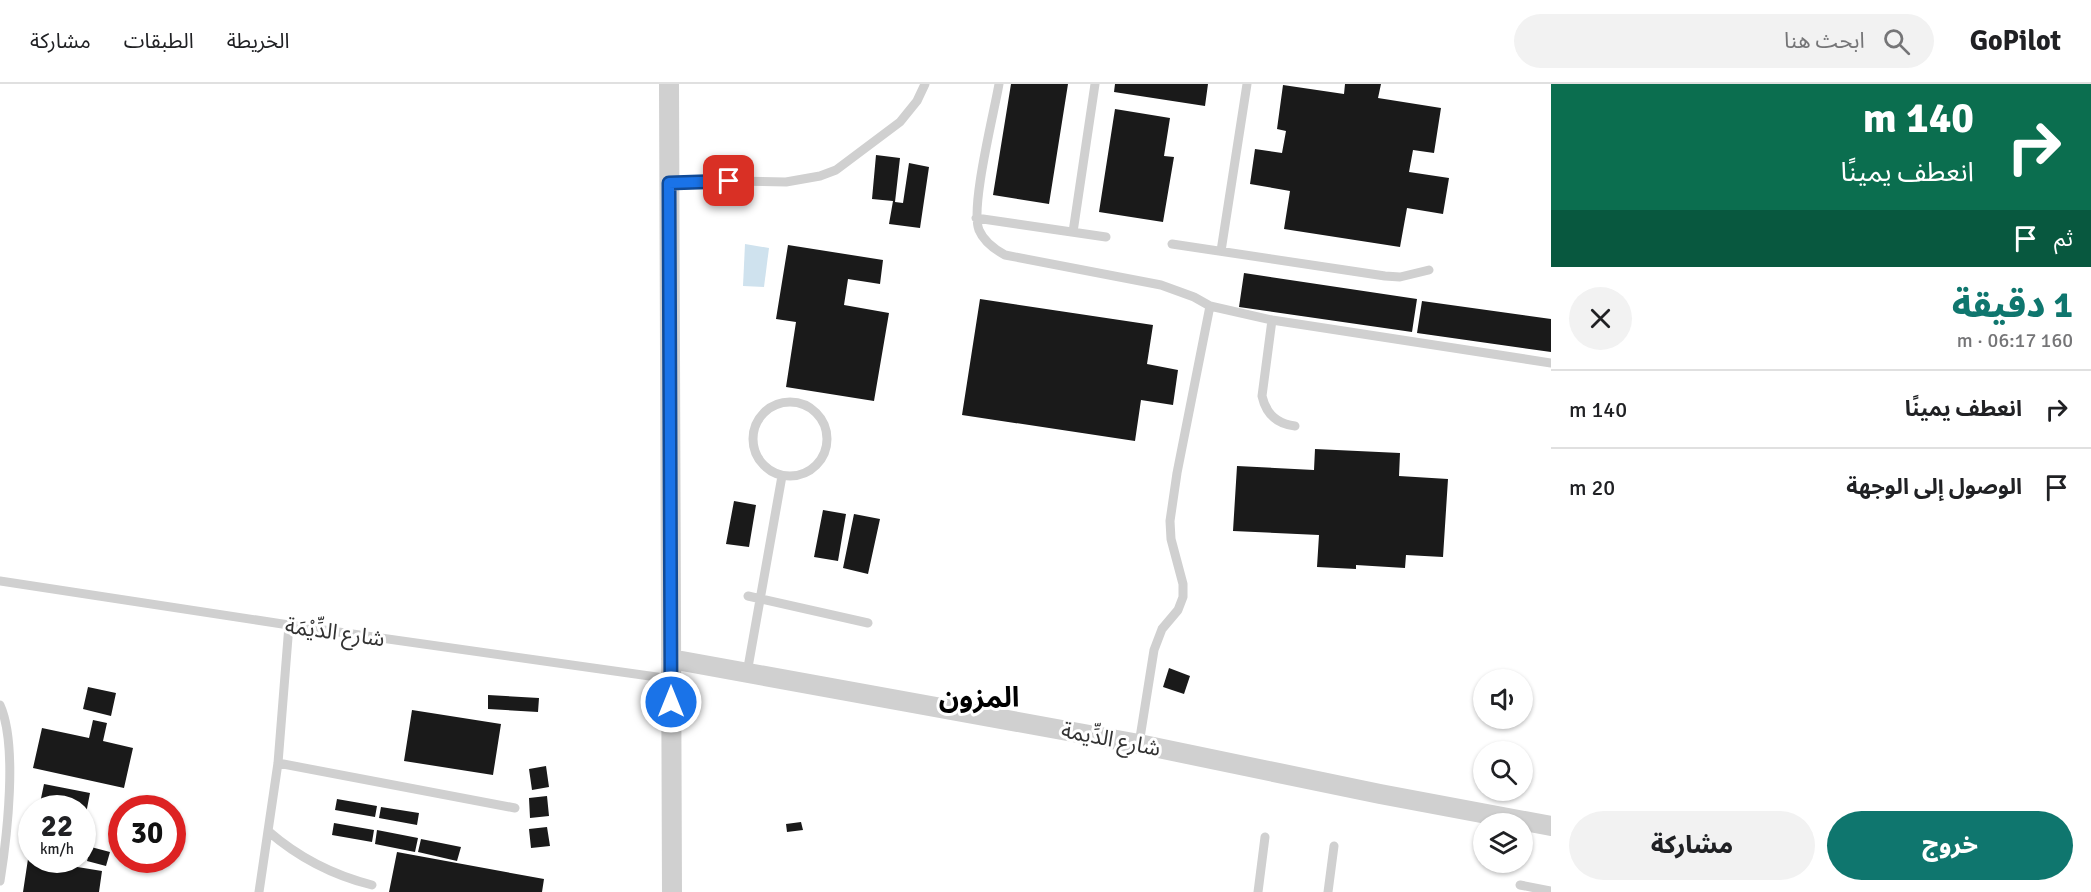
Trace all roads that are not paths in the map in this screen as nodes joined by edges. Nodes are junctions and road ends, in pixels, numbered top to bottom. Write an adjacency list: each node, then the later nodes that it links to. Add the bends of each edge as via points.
1 (669, 84): 6 (street)
2 (925, 84): 6 (lane, via 900,122 836,170 803,181)
3 (999, 84): 7 (lane)
4 (1095, 84): 8 (lane)
5 (1247, 84): 11 (lane)
6 (669, 183): 23 (street)
7 (976, 218): 8 (lane); 13 (lane, via 985,240 1005,255 1161,285)
8 (1073, 232): 9 (lane)
9 (1106, 237)
10 (1172, 244): 11 (lane)
11 (1221, 252): 12 (lane, via 1385,276 1400,277)
12 (1429, 270)
13 (1210, 306): 14 (lane); 27 (lane, via 1170,521 1183,597 1162,629 1154,650)
14 (1272, 320): 15 (lane); 16 (lane, via 1264,406 1277,421)
15 (1551, 363)
16 (1295, 426)
17 (782, 476): 17 (lane, via 804,475 814,469 828,440 822,418 793,402 772,407 757,423 753,434 756,456); 20 (lane)
18 (0, 581): 22 (lane, شارع الدِّيْمَة)
19 (748, 596): 20 (lane)
20 (760, 599): 21 (lane); 24 (lane)
21 (868, 623)
22 (289, 625): 25 (lane, شارع الدِّيْمَة); 28 (lane)
23 (671, 659): 24 (street, شارع الدِّيمة); 25 (street)
24 (747, 673): 27 (street, شارع الدِّيمة)
25 (671, 679): 39 (street)
26 (0, 705): 34 (lane, via 9,756 8,823)
27 (1139, 744): 30 (street, شارع الدِّيمة)
28 (278, 763): 29 (lane); 31 (lane)
29 (515, 808)
30 (1551, 826)
31 (268, 831): 35 (lane, via 316,866); 38 (lane)
32 (1265, 837): 40 (lane)
33 (1334, 846): 41 (lane)
34 (0, 881)
35 (372, 885)
36 (1520, 885): 37 (lane)
37 (1551, 891)
38 (259, 892)
39 (672, 892)
40 (1258, 892)
41 (1328, 892)

